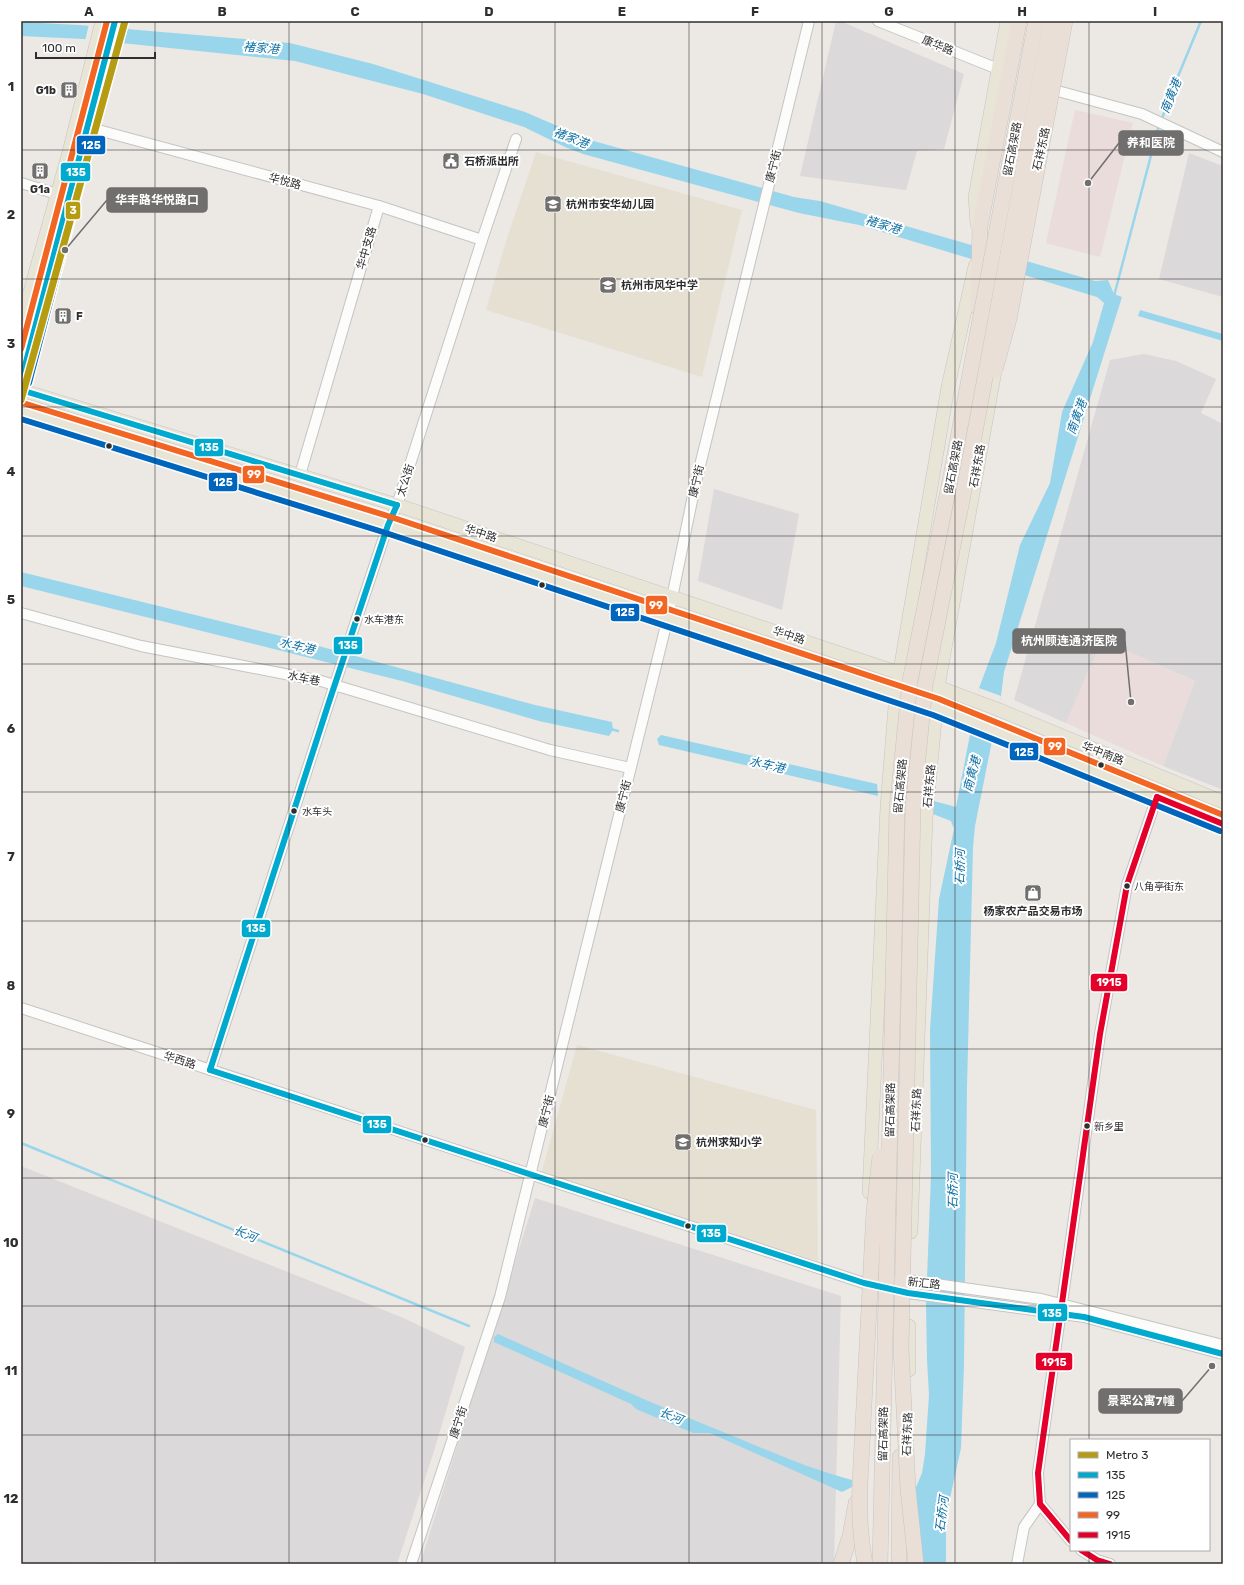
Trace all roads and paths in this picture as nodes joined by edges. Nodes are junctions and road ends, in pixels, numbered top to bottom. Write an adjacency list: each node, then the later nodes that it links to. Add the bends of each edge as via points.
1 (102, 21): 10 (main road)
2 (115, 21): 10 (main road)
3 (809, 21): 29 (street, 康宁街, via 695,486)
4 (878, 21): 11 (street, 康华路)
5 (1007, 21): 11 (main road)
6 (1019, 21): 21 (highway, bridge, via 980,227)
7 (1036, 21): 21 (highway, 留石高架路, bridge)
8 (1051, 21): 26 (highway, 留石高架路, bridge)
9 (1065, 21): 12 (main road, 石祥东路); 26 (highway, bridge, via 1009,320)
10 (102, 47): 13 (main road); 17 (main road)
11 (998, 69): 32 (main road, via 976,197 978,243 975,263 948,387)
12 (1054, 90): 15 (street, via 1142,114); 34 (main road, 石祥东路, via 990,390)
13 (87, 127): 18 (street, 华悦路); 22 (main road)
14 (516, 139): 19 (street, 太公街)
15 (1223, 152)
16 (21, 183): 17 (street)
17 (57, 194): 20 (main road)
18 (379, 206): 19 (street, 华悦路); 25 (street, 华中支路)
19 (482, 240): 27 (street, 太公街)
20 (21, 324)
21 (977, 336): 42 (highway, 留石高架路, bridge, via 910,680 897,809)
22 (21, 381)
23 (21, 390): 25 (main road, 华中路)
24 (21, 411): 28 (main road, 华中路)
25 (300, 475): 27 (main road, 华中路)
26 (967, 475): 50 (highway, 留石高架路, bridge, via 925,686 914,809)
27 (397, 505): 28 (street, 太公街); 29 (main road, 华中路)
28 (388, 525): 31 (main road, 华中路); 33 (street, 太公街)
29 (673, 597): 31 (street, 康宁街); 32 (main road, 华中路)
30 (21, 613): 33 (street, 水车巷, via 141,646)
31 (668, 618): 35 (main road, 华中路); 37 (street, 康宁街)
32 (900, 673): 34 (main road, 华中路); 35 (main road)
33 (335, 685): 37 (street, 水车巷, via 550,750); 43 (street, 太公街)
34 (938, 687): 36 (main road, 石祥东路); 39 (main road, 华中南路)
35 (896, 694): 36 (main road, 华中路); 45 (main road, via 887,807)
36 (936, 707): 38 (main road, 华中南路); 46 (main road, 石祥东路, via 926,818)
37 (630, 768): 44 (street, 康宁街)
38 (1157, 797): 40 (main road, 华中南路); 47 (street, via 1127,885 1100,1034)
39 (1223, 802)
40 (1223, 824)
41 (21, 1008): 43 (street, 华西路)
42 (891, 1056): 52 (highway, bridge, via 874,1211); 60 (highway, 留石高架路, bridge)
43 (210, 1070): 44 (street, 华西路)
44 (531, 1174): 45 (street, 华西路); 56 (street, 康宁街, via 500,1297)
45 (864, 1283): 46 (street, 新汇路); 58 (main road, via 867,1481)
46 (908, 1286): 47 (street, 新汇路, via 922,1282); 48 (street, 新汇路, via 922,1295); 62 (main road, 石祥东路)
47 (1061, 1304): 48 (street); 49 (street, 新汇路)
48 (1060, 1314): 51 (street, 新汇路); 53 (street, via 1038,1472)
49 (1223, 1346)
50 (901, 1349): 61 (highway, 留石高架路, bridge); 63 (highway, bridge, via 908,1489)
51 (1223, 1354)
52 (860, 1483): 57 (highway, bridge, via 850,1536); 59 (highway, bridge, via 860,1538)
53 (1040, 1504): 54 (street); 64 (street, via 1024,1527)
54 (1070, 1540)
55 (1083, 1551): 65 (street)
56 (411, 1564)
57 (841, 1564)
58 (861, 1564)
59 (865, 1564)
60 (880, 1564)
61 (899, 1564)
62 (906, 1564)
63 (916, 1564)
64 (1017, 1564)
65 (1110, 1564)

